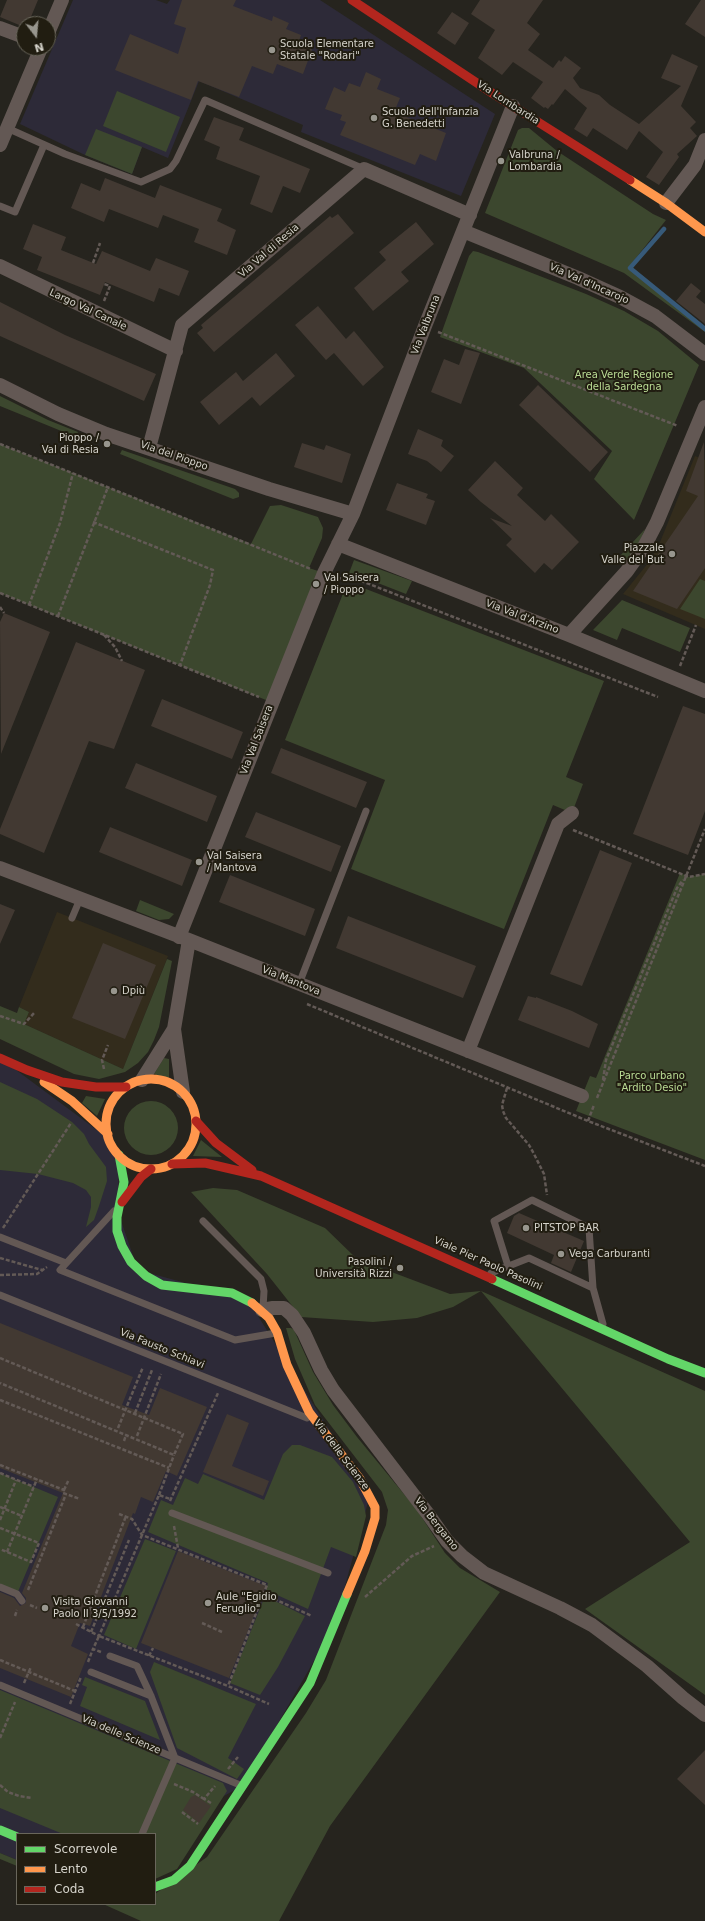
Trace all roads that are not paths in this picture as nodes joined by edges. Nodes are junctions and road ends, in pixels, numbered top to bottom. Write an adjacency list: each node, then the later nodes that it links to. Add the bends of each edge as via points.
1 (62, 0): 3 (street)
2 (352, 0): 7 (street, Via Lombardia)
3 (55, 16)
4 (0, 28): 5 (street)
5 (16, 34)
6 (38, 56): 8 (street)
7 (513, 106): 13 (street, Via Lombardia); 15 (street, Via Valbruna)
8 (7, 128): 10 (street); 11 (lane)
9 (705, 140): 13 (street, via 695,165)
10 (0, 144)
11 (44, 145): 12 (lane, via 141,182 170,169 205,100); 14 (lane, via 15,212)
12 (364, 169): 15 (street); 19 (street, Via Val di Resia, via 182,325)
13 (666, 203): 17 (street, Via Lombardia)
14 (0, 206)
15 (470, 214): 16 (street, Via Valbruna)
16 (463, 231): 20 (street, Via Val d'Incarojo, via 620,297 655,316); 24 (street, Via Valbruna)
17 (705, 232)
18 (0, 266): 19 (street, Largo Val Canale)
19 (176, 351): 23 (street, Via Val di Resia)
20 (705, 354)
21 (0, 385): 23 (street, Via del Pioppo, via 58,414)
22 (705, 407): 26 (street, via 644,547 628,571)
23 (149, 448): 24 (street, Via del Pioppo, via 269,489)
24 (353, 514): 25 (street, Via Valbruna)
25 (338, 544): 26 (street, Via Val d'Arzino); 33 (street, Via Val Saisera, via 274,695)
26 (569, 635): 27 (street, Via Val d'Arzino)
27 (705, 691)
28 (366, 811): 34 (lane)
29 (572, 813): 36 (street, via 558,824)
30 (0, 868): 31 (street, Via Mantova)
31 (80, 899): 32 (lane); 33 (street, Via Mantova)
32 (72, 918)
33 (184, 938): 34 (street, Via Mantova); 35 (street)
34 (299, 984): 36 (street, Via Mantova)
35 (174, 1029): 39 (street); 41 (street)
36 (468, 1050): 42 (street, Via Mantova)
37 (0, 1058): 38 (street)
38 (27, 1070): 40 (street, via 62,1082 113,1088); 44 (street, via 72,1101)
39 (142, 1080): 40 (street); 41 (street, via 169,1083)
40 (126, 1087): 44 (street, via 110,1107 107,1118)
41 (183, 1092): 43 (street, via 191,1103)
42 (582, 1096)
43 (196, 1121): 46 (street, via 192,1143); 48 (street, Viale Pier Paolo Pasolini, via 216,1143)
44 (108, 1134): 45 (street)
45 (118, 1155): 47 (street, via 132,1165); 49 (street, Via delle Scienze, via 124,1182)
46 (172, 1164): 47 (street); 48 (street, Viale Pier Paolo Pasolini, via 205,1163)
47 (151, 1169): 49 (street, Via delle Scienze, via 141,1177)
48 (261, 1176): 54 (street, Viale Pier Paolo Pasolini)
49 (122, 1202): 52 (lane); 57 (street, Via delle Scienze, via 117,1224 120,1238 131,1262 146,1276 170,1288 232,1293)
50 (203, 1221): 57 (lane, via 261,1279 264,1291)
51 (0, 1237): 52 (lane)
52 (66, 1263): 59 (lane, via 60,1270 235,1340)
53 (508, 1266): 54 (lane); 55 (lane, via 529,1258); 55 (lane, via 494,1221 532,1200 589,1228)
54 (484, 1275): 58 (street, Viale Pier Paolo Pasolini)
55 (593, 1288): 58 (lane)
56 (0, 1295): 61 (lane, Via Fausto Schiavi)
57 (262, 1310): 59 (street, Via delle Scienze); 70 (street, Via Bergamo, via 284,1308 292,1315 333,1390 447,1541 462,1556 484,1573 592,1625 647,1666)
58 (605, 1330): 60 (street, Viale Pier Paolo Pasolini)
59 (277, 1332): 61 (street, Via delle Scienze, via 287,1365)
60 (705, 1373)
61 (316, 1422): 72 (street, Via delle Scienze, via 370,1494 375,1506 375,1518 365,1550 310,1683)
62 (172, 1513): 63 (lane)
63 (328, 1574)
64 (0, 1587): 65 (lane, via 17,1594)
65 (22, 1602)
66 (110, 1656): 69 (lane, via 137,1666)
67 (88, 1671): 69 (lane)
68 (0, 1685): 71 (lane, Via delle Scienze)
69 (151, 1696): 71 (lane)
70 (705, 1715)
71 (175, 1758): 72 (lane, Via delle Scienze); 74 (lane)
72 (242, 1786): 76 (street, Via delle Scienze, via 190,1866 174,1880)
73 (0, 1830): 75 (street)
74 (142, 1833)
75 (16, 1837)
76 (156, 1887)

